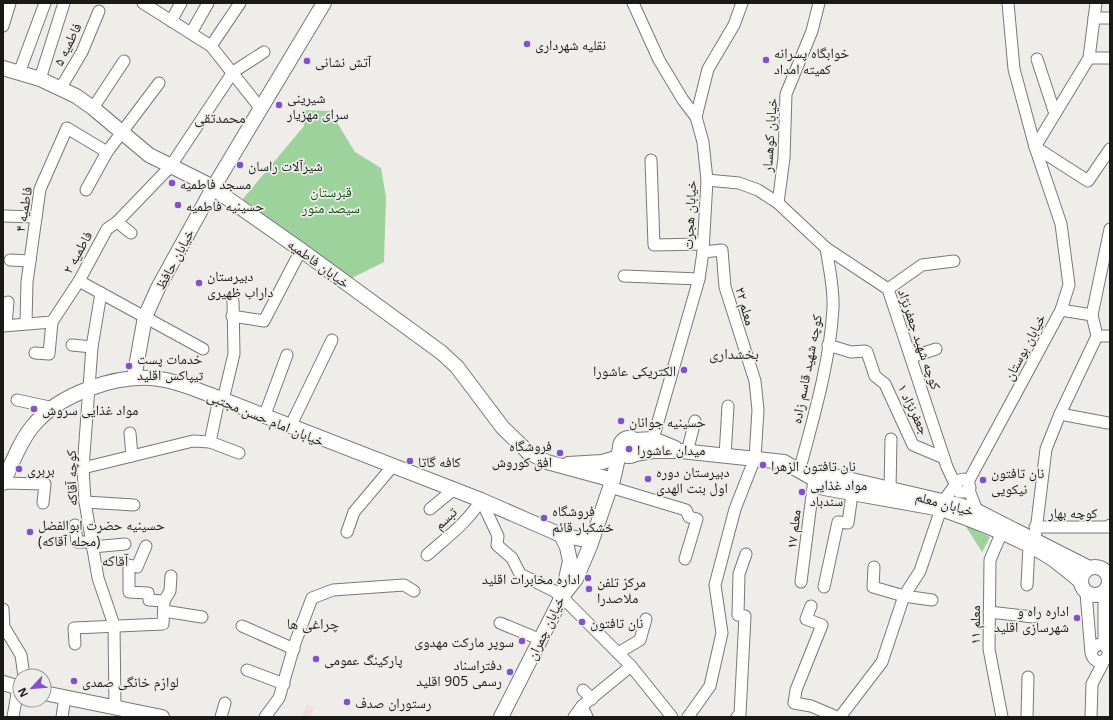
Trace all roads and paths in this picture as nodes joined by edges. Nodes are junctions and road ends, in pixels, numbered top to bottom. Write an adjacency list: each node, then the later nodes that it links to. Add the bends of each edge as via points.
1 (10, 3): 18 (street)
2 (45, 3): 28 (street)
3 (64, 3): 29 (street)
4 (181, 3): 17 (street)
5 (208, 3): 19 (street)
6 (324, 3): 33 (main road, خیابان حافظ)
7 (633, 3): 35 (street, خیابان هجرت, via 659,60)
8 (742, 3): 35 (street, via 734,25 708,69)
9 (819, 3): 45 (street, خیابان کوهسار, via 812,31 786,94 784,158)
10 (1008, 3): 37 (street, via 1014,69)
11 (1096, 3): 15 (street)
12 (145, 4): 17 (street)
13 (237, 4): 20 (street)
14 (99, 11): 31 (street, فاطمیه ۵, via 82,52)
15 (1094, 18): 16 (street); 22 (street)
16 (1110, 18)
17 (171, 21): 19 (street)
18 (3, 26)
19 (191, 32): 20 (street)
20 (211, 46): 27 (street)
21 (264, 52): 27 (street)
22 (1089, 58): 23 (street); 34 (street)
23 (1110, 58)
24 (1036, 59): 34 (street)
25 (124, 61): 32 (street)
26 (3, 68): 28 (main road, خیابان فاطمیه)
27 (233, 72): 33 (street); 41 (street, فاطمیه ۲)
28 (19, 73): 29 (main road, خیابان فاطمیه)
29 (40, 79): 31 (main road, خیابان فاطمیه)
30 (159, 83): 36 (street)
31 (60, 89): 32 (main road, خیابان فاطمیه)
32 (93, 108): 36 (main road, خیابان فاطمیه)
33 (261, 109): 43 (main road, خیابان حافظ)
34 (1055, 114): 37 (street)
35 (696, 117): 42 (street, خیابان هجرت, via 703,142)
36 (122, 132): 39 (street); 41 (main road, خیابان فاطمیه, via 149,155)
37 (1034, 148): 38 (street, via 1088,181); 65 (street, via 1061,224 1069,285)
38 (1110, 149)
39 (107, 152): 44 (street); 47 (street, فاطمیه ۴, via 67,128 40,190)
40 (650, 160): 51 (street, via 654,245)
41 (170, 167): 43 (main road, خیابان فاطمیه); 48 (street, فاطمیه ۲)
42 (707, 180): 45 (street, کوچه شهید جعفرنژاد, via 739,183 758,190); 51 (street, خیابان هجرت)
43 (213, 188): 53 (main road, خیابان فاطمیه); 68 (main road, خیابان حافظ, via 158,288)
44 (86, 190)
45 (778, 203): 52 (street, کوچه شهید جعفرنژاد)
46 (4, 216): 47 (street)
47 (36, 217): 55 (street, فاطمیه ۴)
48 (117, 222): 50 (street); 60 (street, فاطمیه ۲, via 107,229)
49 (1110, 229): 57 (street)
50 (131, 232)
51 (703, 248): 59 (street, خیابان هجرت); 104 (street, معلم ۲۲, via 722,250 725,287 755,381 758,410)
52 (826, 248): 61 (street, کوچه شهید جعفرنژاد); 76 (street, کوچه شهید قاسم زاده, via 833,307)
53 (301, 250): 67 (street, via 264,321); 106 (main road, خیابان فاطمیه, via 448,358 503,428 528,452 547,462)
54 (10, 260): 55 (street)
55 (30, 261): 70 (street, فاطمیه ۴)
56 (954, 261): 61 (street, via 922,265)
57 (1106, 271): 66 (street)
58 (624, 276): 59 (street)
59 (699, 279): 97 (street, خیابان هجرت)
60 (79, 281): 62 (street); 69 (street, فاطمیه ۲)
61 (888, 289): 82 (street, کوچه شهید جعفرنژاد)
62 (101, 293): 68 (street); 77 (street, کوچه آقاکه)
63 (233, 301): 67 (street)
64 (8, 302): 71 (street)
65 (1061, 310): 66 (street, خیابان بوستان); 113 (street, خیابان بوستان)
66 (1092, 315): 72 (street)
67 (232, 316): 86 (street, via 234,354)
68 (145, 317): 78 (street); 83 (main road, خیابان حافظ)
69 (52, 322): 70 (street); 80 (street, via 49,354)
70 (26, 323): 71 (street)
71 (5, 325)
72 (1097, 336): 73 (street); 89 (street)
73 (1110, 336)
74 (332, 340): 93 (street)
75 (72, 345): 77 (street)
76 (828, 345): 105 (street, جعفرنژاد ۱, via 851,352 867,352 875,376 885,384 913,445); 109 (street, کوچه شهید قاسم زاده, via 816,407)
77 (92, 347): 84 (street, کوچه آقاکه)
78 (204, 349)
79 (936, 349): 82 (street)
80 (35, 353)
81 (287, 355): 90 (street)
82 (910, 357): 105 (street, کوچه شهید جعفرنژاد)
83 (134, 378): 84 (main road, خیابان امام حسن مجتبی); 86 (main road, خیابان امام حسن مجتبی, via 171,381)
84 (88, 389): 88 (main road, خیابان امام حسن مجتبی); 108 (street, کوچه آقاکه)
85 (17, 400): 88 (street)
86 (221, 400): 90 (main road, خیابان امام حسن مجتبی); 96 (street)
87 (728, 406): 103 (street)
88 (54, 408): 111 (main road, خیابان امام حسن مجتبی, via 33,425 26,435)
89 (1060, 414): 92 (street); 129 (street, via 1046,449)
90 (264, 417): 93 (main road, خیابان امام حسن مجتبی)
91 (695, 421): 99 (street)
92 (1108, 423)
93 (290, 427): 107 (main road, خیابان امام حسن مجتبی)
94 (130, 433): 102 (street)
95 (891, 439): 115 (street)
96 (210, 442): 100 (street); 102 (street, via 193,441)
97 (653, 445): 98 (main road); 99 (main road, خیابان معلم)
98 (634, 450): 101 (main road, via 629,438 623,440); 112 (main road)
99 (684, 451): 103 (main road, خیابان معلم)
100 (239, 453)
101 (618, 453): 106 (main road, via 602,462); 112 (main road)
102 (132, 456): 108 (street)
103 (725, 456): 104 (main road, خیابان معلم)
104 (755, 458): 109 (main road, خیابان معلم, via 784,462); 184 (street, via 735,509 715,585 722,633 710,686)
105 (946, 463): 113 (street, کوچه شهید جعفرنژاد)
106 (562, 465): 112 (main road, خیابان فاطمیه)
107 (392, 467): 114 (main road, خیابان امام حسن مجتبی); 126 (street, via 354,512)
108 (83, 468): 118 (street, کوچه آقاکه)
109 (799, 472): 110 (main road, خیابان معلم)
110 (814, 479): 115 (main road, خیابان معلم, via 826,474); 116 (main road, خیابان معلم, via 824,488); 140 (street, معلم ۱۷)
111 (3, 483): 119 (street, via 45,484)
112 (611, 484): 130 (main road); 136 (street, via 686,510 689,517 697,519)
113 (964, 484): 121 (street, خیابان بوستان); 123 (street)
114 (453, 490): 117 (main road, خیابان امام حسن مجتبی); 122 (street)
115 (890, 490): 121 (main road, خیابان معلم)
116 (852, 494): 121 (main road, خیابان معلم); 142 (street, via 848,523 838,522)
117 (481, 500): 128 (main road, خیابان امام حسن مجتبی); 135 (street, تبسم, via 476,509); 147 (street, via 498,536 497,545 512,558 520,574)
118 (85, 502): 120 (street); 131 (street, کوچه آقاکه)
119 (43, 503)
120 (134, 505)
121 (943, 505): 123 (main road, خیابان معلم); 127 (main road, خیابان معلم); 146 (street, via 920,571)
122 (430, 509)
123 (977, 511): 129 (main road, خیابان معلم)
124 (75, 525): 131 (street, via 77,542)
125 (1110, 525): 129 (street, کوچه بهار)
126 (347, 532)
127 (1002, 534): 129 (main road, خیابان معلم); 152 (street, معلم ۱۱, via 990,560)
128 (561, 535): 130 (main road, خیابان امام حسن مجتبی); 147 (main road, خیابان چمران, via 570,561)
129 (1033, 537): 137 (main road, خیابان معلم); 141 (street); 143 (main road, خیابان معلم, via 1053,560)
130 (591, 541): 147 (main road, via 576,579)
131 (92, 544): 132 (street); 157 (street, کوچه آقاکه, via 98,578)
132 (125, 544)
133 (146, 546): 149 (street, via 137,567 129,564 128,592 148,592 149,600)
134 (746, 554): 185 (street, via 739,574 738,615 745,616 743,690 740,714)
135 (427, 555)
136 (685, 559)
137 (1099, 566): 143 (main road, via 1082,573); 144 (main road, via 1106,572 1109,580)
138 (874, 567): 146 (street, via 873,587)
139 (171, 576): 149 (street, via 170,591)
140 (801, 582)
141 (1027, 585)
142 (824, 587)
143 (1083, 587): 144 (main road, via 1093,595); 163 (street, via 1091,653 1095,660)
144 (1107, 587): 163 (street)
145 (414, 591): 161 (street, via 404,585 333,590 312,598)
146 (904, 596): 148 (street); 186 (street, via 882,662)
147 (562, 597): 159 (main road, خیابان چمران); 162 (street)
148 (932, 600)
149 (164, 606): 153 (street); 157 (street, via 163,624)
150 (811, 606): 186 (street, via 806,619 822,625 796,690 794,703 812,706)
151 (3, 609): 165 (street, via 4,627 21,655)
152 (989, 612): 154 (street); 187 (street, معلم ۱۱, via 989,649)
153 (202, 617)
154 (1033, 617)
155 (646, 619): 162 (street, via 640,640)
156 (500, 624): 159 (street)
157 (114, 625): 160 (street, via 74,628); 175 (street, کوچه آقاکه)
158 (242, 626): 161 (street)
159 (539, 639): 180 (main road, خیابان چمران)
160 (75, 644)
161 (294, 649): 168 (street)
162 (618, 653): 164 (street)
163 (1107, 654): 189 (street, via 1092,684)
164 (631, 666): 172 (street); 183 (street)
165 (21, 668)
166 (247, 670): 168 (street)
167 (1028, 677): 188 (street)
168 (284, 684): 179 (street, via 279,698)
169 (584, 690): 172 (street)
170 (52, 695): 171 (main road)
171 (65, 697): 175 (main road); 176 (street)
172 (592, 699): 174 (street)
173 (224, 703): 178 (street)
174 (582, 706): 181 (street); 182 (street)
175 (115, 707): 177 (main road)
176 (62, 717)
177 (162, 717)
178 (221, 717)
179 (265, 717)
180 (501, 717)
181 (574, 717)
182 (587, 717)
183 (672, 717)
184 (688, 717)
185 (737, 717)
186 (839, 717)
187 (1002, 717)
188 (1027, 717)
189 (1091, 717)

